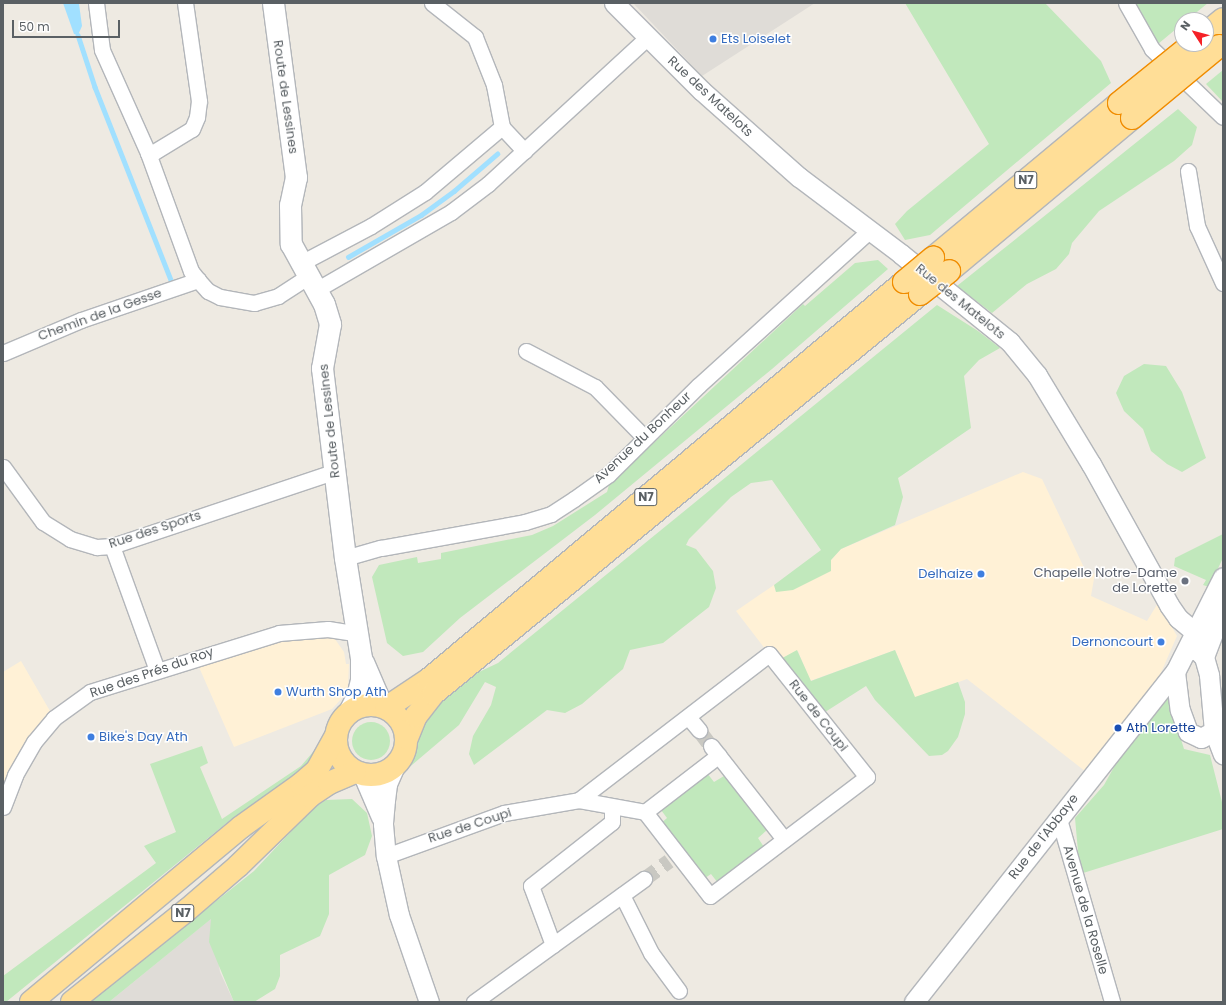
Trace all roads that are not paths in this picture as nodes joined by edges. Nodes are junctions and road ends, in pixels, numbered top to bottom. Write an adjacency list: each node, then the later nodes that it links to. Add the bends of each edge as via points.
1 (96, 3): 12 (street, via 102,50)
2 (185, 3): 12 (street, via 199,101 197,117 192,129 154,152)
3 (273, 3): 15 (main road, Route de Lessines, via 296,177 289,230 291,244)
4 (432, 3): 10 (street, via 475,37 494,86)
5 (614, 3): 7 (street, Rue des Matelots)
6 (1126, 3): 9 (street, via 1152,49)
7 (648, 37): 11 (street); 14 (street, Rue des Matelots, via 702,91 793,172)
8 (1194, 52): 18 (highway, N7, bridge)
9 (1223, 117)
10 (502, 126): 11 (street); 15 (street, via 425,192 371,226)
11 (529, 146): 15 (street, via 447,216)
12 (148, 152): 16 (street, via 186,256)
13 (1188, 171): 17 (street, via 1197,226)
14 (869, 231): 21 (street, Avenue du Bonheur, via 698,386); 28 (street, Rue des Matelots, via 1010,342 1037,375 1091,464 1169,605 1178,618)
15 (309, 276): 16 (street, via 278,296 254,303 220,298 208,291); 23 (main road, Route de Lessines, via 330,324 322,368)
16 (198, 280): 20 (street, Chemin de la Gesse, via 81,320)
17 (1223, 283)
18 (912, 288): 34 (highway, N7, via 428,680); 40 (highway, N7, via 433,694 416,716)
19 (526, 351): 21 (street, via 595,387)
20 (3, 353)
21 (645, 438): 25 (street, Avenue du Bonheur, via 609,474 551,514 525,522 381,548)
22 (3, 467): 24 (street, Rue des Sports, via 43,522 54,532 97,548)
23 (336, 470): 24 (street, Rue des Sports); 25 (main road, Route de Lessines)
24 (112, 546): 32 (street)
25 (345, 558): 29 (main road, Route de Lessines)
26 (1223, 578): 28 (street)
27 (1223, 607): 30 (street)
28 (1196, 633): 30 (street)
29 (358, 634): 31 (main road, Route de Lessines); 32 (street, Rue des Prés du Roy, via 328,629 279,633)
30 (1195, 654): 33 (street, Rue de l'Abbaye); 37 (street, via 1209,675)
31 (361, 658): 34 (main road, Route de Lessines); 35 (main road, Route de Lessines, via 361,680)
32 (157, 670): 46 (street, Rue des Prés du Roy, via 90,692 54,718 24,758)
33 (1175, 672): 37 (street, via 1180,710 1188,732 1201,738); 48 (street, Rue de l'Abbaye)
34 (384, 707): 35 (highway, via 362,706); 40 (highway, via 401,720)
35 (349, 712): 39 (highway, via 338,727)
36 (689, 718): 38 (street); 44 (street, Rue de Coupi); 50 (street, Rue de Coupi, via 769,654 867,777)
37 (1217, 729): 41 (street)
38 (699, 730)
39 (335, 738): 43 (highway, via 340,757); 56 (highway, N7, via 316,770 301,784 242,827)
40 (407, 738): 42 (highway, via 405,753)
41 (1223, 754)
42 (394, 768): 43 (highway, via 379,775); 49 (street, via 387,784)
43 (359, 773): 49 (street); 57 (highway, N7, via 329,783 310,796 238,866)
44 (579, 800): 45 (street, Rue de Coupi); 51 (street, Rue de Coupi, via 504,813)
45 (612, 807): 47 (street, Rue de Coupi); 54 (street, via 612,822 531,886)
46 (3, 808)
47 (645, 812): 50 (street, Rue de Coupi, via 673,858 710,896); 50 (street, via 715,750)
48 (1059, 819): 60 (street, Rue de l'Abbaye); 61 (street, Avenue de la Roselle)
49 (383, 824): 51 (street)
50 (784, 839)
51 (386, 856): 58 (street, via 399,915)
52 (644, 879): 53 (street)
53 (622, 895): 54 (street); 55 (street, via 651,953)
54 (553, 946): 59 (street)
55 (679, 991)
56 (31, 1002)
57 (72, 1002)
58 (428, 1002)
59 (474, 1002)
60 (914, 1002)
61 (1112, 1002)

